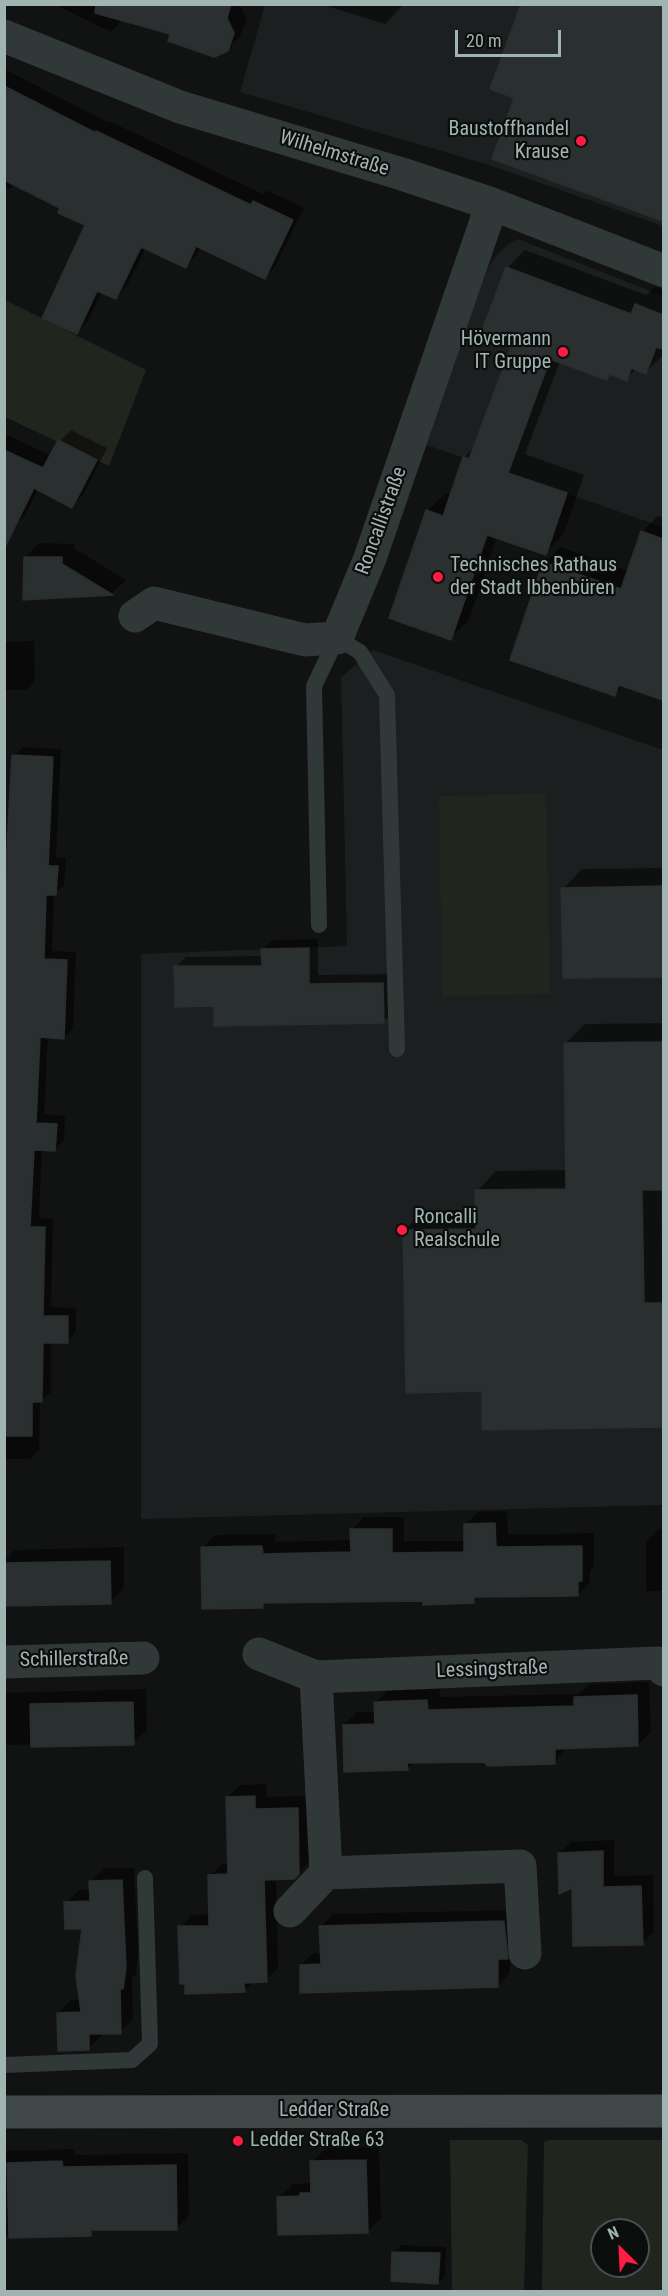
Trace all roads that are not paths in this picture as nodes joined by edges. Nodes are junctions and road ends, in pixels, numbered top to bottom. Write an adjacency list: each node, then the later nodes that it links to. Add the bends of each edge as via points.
1 (4, 36): 2 (street, Wilhelmstraße, via 180,107)
2 (492, 204): 3 (street, Wilhelmstraße); 5 (street, Roncallistraße, via 370,558)
3 (663, 271)
4 (135, 616): 5 (street, via 154,603 305,640)
5 (337, 638): 6 (lane, via 314,686); 7 (lane, via 360,652 387,695)
6 (319, 925)
7 (397, 1049)
8 (259, 1654): 12 (street, Lessingstraße)
9 (143, 1658): 10 (street, Schillerstraße)
10 (4, 1662)
11 (663, 1670): 12 (street, Lessingstraße, via 657,1663)
12 (316, 1677): 13 (street)
13 (326, 1873): 15 (street); 16 (street, via 520,1866)
14 (145, 1878): 17 (lane, via 150,2044 132,2060)
15 (290, 1911)
16 (525, 1953)
17 (4, 2065)
18 (663, 2111): 19 (main road, Ledder Straße)
19 (4, 2112)

